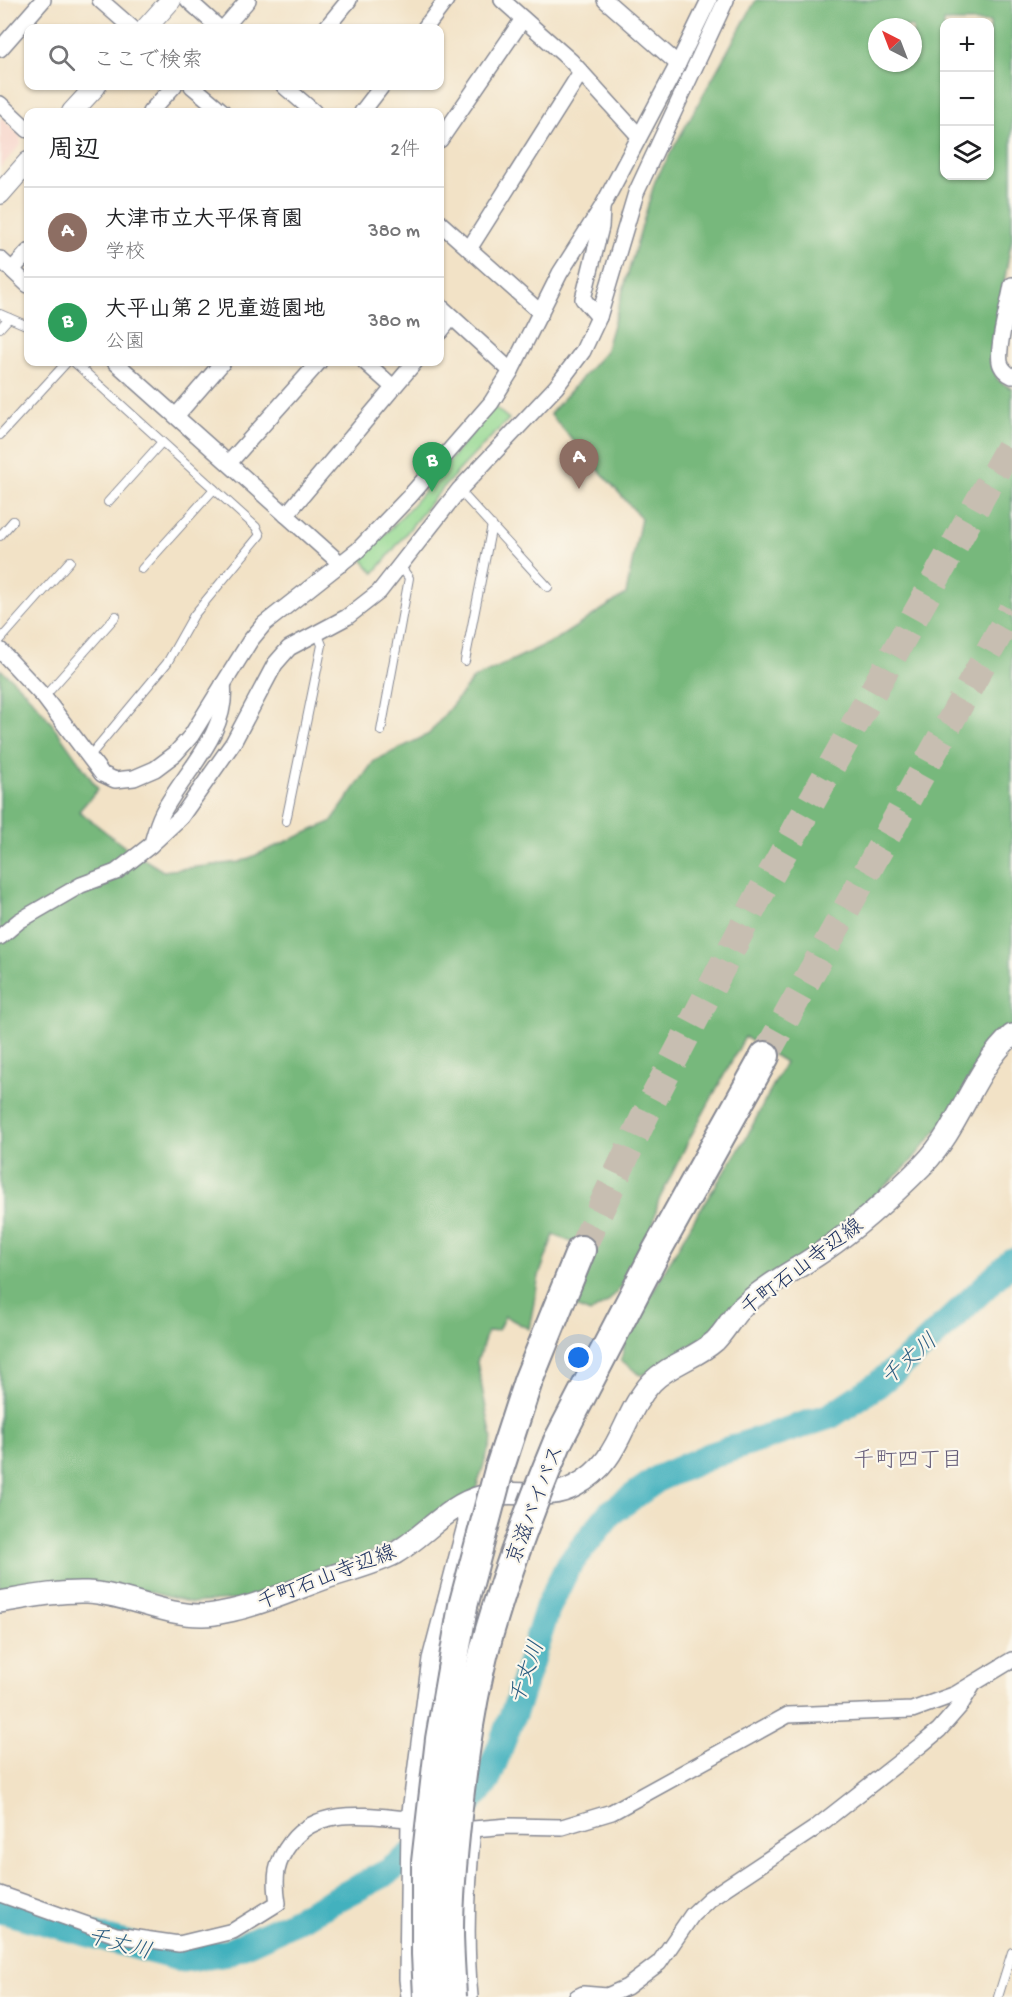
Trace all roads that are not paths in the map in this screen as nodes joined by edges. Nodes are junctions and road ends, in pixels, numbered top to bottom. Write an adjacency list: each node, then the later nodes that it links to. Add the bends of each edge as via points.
1 (43, 0): 19 (street)
2 (100, 0): 13 (street)
3 (171, 0): 14 (street)
4 (188, 0): 15 (street)
5 (248, 0): 16 (street)
6 (349, 0): 17 (street)
7 (446, 0): 18 (street)
8 (502, 0): 12 (street)
9 (604, 0): 20 (street)
10 (709, 0): 20 (street)
11 (726, 0): 50 (street, via 636,193)
12 (523, 19): 21 (street); 34 (street)
13 (127, 24)
14 (150, 24)
15 (217, 24)
16 (226, 24)
17 (329, 24)
18 (428, 24)
19 (0, 49)
20 (678, 64): 35 (street)
21 (581, 72): 35 (street); 40 (street)
22 (92, 90): 28 (street)
23 (170, 90): 29 (street)
24 (197, 90): 30 (street)
25 (289, 90): 31 (street)
26 (379, 90): 32 (street)
27 (0, 104): 33 (street)
28 (76, 108)
29 (154, 108)
30 (217, 108)
31 (309, 108)
32 (365, 108)
33 (24, 126)
34 (444, 134)
35 (639, 136): 38 (street)
36 (24, 167): 37 (street)
37 (0, 194)
38 (602, 207): 47 (street, via 560,273); 50 (street, via 601,227 583,299)
39 (444, 227): 40 (street)
40 (468, 249): 47 (street)
41 (24, 256): 43 (street)
42 (0, 259): 43 (street)
43 (12, 270): 44 (street)
44 (24, 281)
45 (1012, 285): 63 (street, via 1000,363)
46 (444, 310): 49 (street)
47 (541, 312): 62 (street)
48 (0, 314): 51 (lane)
49 (452, 317): 53 (street); 62 (street)
50 (599, 317): 70 (street, via 583,351 556,387)
51 (9, 318): 52 (lane); 54 (lane)
52 (24, 324)
53 (444, 327)
54 (0, 328)
55 (63, 366): 66 (lane)
56 (78, 366): 67 (lane)
57 (123, 366): 65 (street)
58 (220, 366): 65 (street)
59 (315, 366): 68 (street)
60 (369, 366): 64 (street)
61 (411, 366): 64 (street)
62 (511, 371): 77 (street, via 491,403 409,497)
63 (1012, 376)
64 (393, 387): 72 (street)
65 (176, 416): 68 (street)
66 (0, 435)
67 (162, 442): 69 (lane); 71 (lane)
68 (229, 463): 72 (street)
69 (214, 489): 79 (lane); 89 (lane, via 260,535 194,615 167,663)
70 (459, 490): 74 (lane); 78 (street)
71 (108, 502)
72 (286, 515): 77 (street)
73 (13, 521): 75 (lane)
74 (492, 525): 80 (lane); 85 (lane)
75 (0, 536)
76 (70, 561): 83 (lane)
77 (341, 564): 86 (street, via 264,624)
78 (401, 567): 82 (street, via 358,610); 88 (lane, via 409,578)
79 (142, 569)
80 (549, 587)
81 (116, 616): 87 (lane)
82 (317, 632): 90 (lane, via 322,645); 91 (street, via 289,648 275,663 209,778 181,817)
83 (0, 640)
84 (0, 650): 87 (street)
85 (465, 661)
86 (223, 684): 89 (street, via 191,736 155,769 134,778 115,780 102,774); 91 (street, via 225,700 218,721 163,812)
87 (44, 697): 89 (street)
88 (381, 731)
89 (88, 758)
90 (286, 821)
91 (151, 846): 92 (street, via 116,872 70,891)
92 (0, 937)
93 (1012, 1035): 96 (main road, 千町石山寺辺線, via 989,1060 958,1119 925,1163 849,1232 742,1307 715,1341 654,1381 642,1395 611,1455 595,1472 575,1487 554,1494 482,1496)
94 (765, 1056): 107 (highway, 京滋バイパス, bridge, via 656,1252 558,1441 508,1572 489,1635 464,1751 451,1871)
95 (581, 1250): 106 (highway, 京滋バイパス, bridge, via 528,1381 499,1470 463,1606 440,1739 426,1862)
96 (464, 1504): 97 (main road, 千町石山寺辺線, via 443,1515 392,1555 238,1610 205,1616 177,1613 89,1592); 100 (street, via 466,1522 430,1659)
97 (0, 1602)
98 (1012, 1660): 99 (street)
99 (974, 1683): 102 (street, via 912,1710 788,1715 612,1812 562,1827 473,1829); 109 (street, via 960,1706 921,1745 814,1829 710,1898 692,1915 659,1963 627,1987 607,1996)
100 (409, 1824): 101 (street); 103 (street, via 361,1815 314,1823 298,1833 281,1856 275,1880 278,1903 233,1931 179,1944 116,1935)
101 (408, 1869): 102 (street); 105 (street)
102 (468, 1869): 108 (street)
103 (0, 1894)
104 (1012, 1952): 110 (lane)
105 (409, 1997)
106 (428, 1997)
107 (452, 1997)
108 (470, 1997)
109 (577, 1997)
110 (998, 1997)

